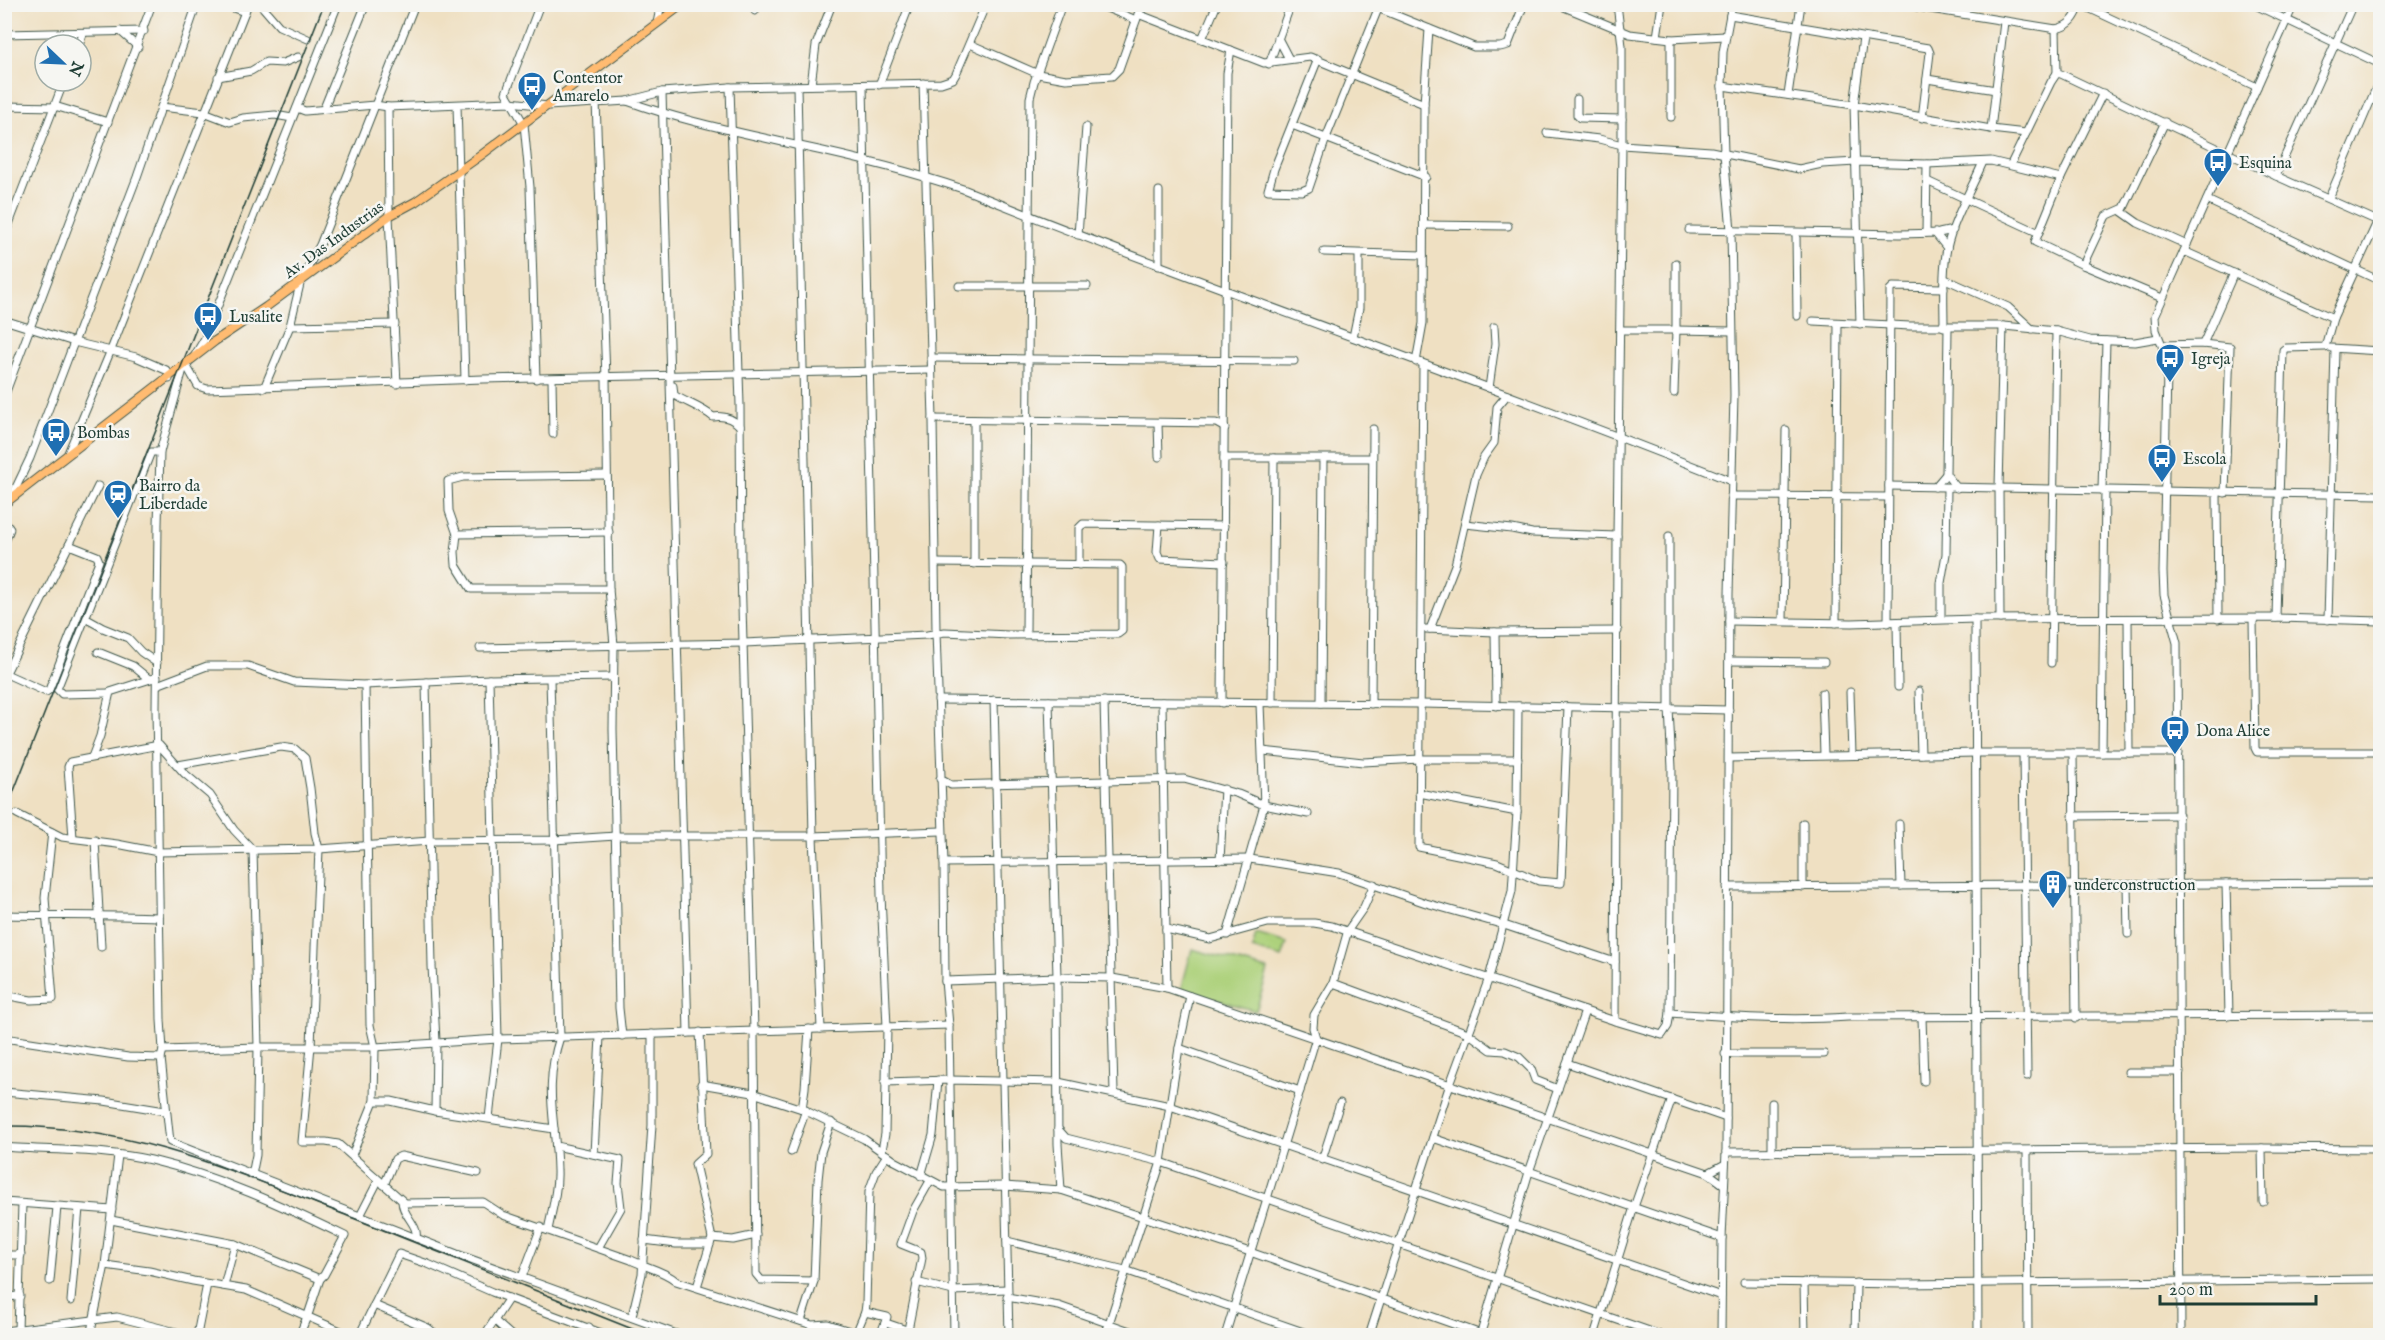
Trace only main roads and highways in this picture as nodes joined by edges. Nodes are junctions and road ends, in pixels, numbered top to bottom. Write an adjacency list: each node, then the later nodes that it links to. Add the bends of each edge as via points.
1 (683, 4): 2 (main road, Av. Das Industrias, via 459,171 389,216 215,341)
2 (7, 502)

